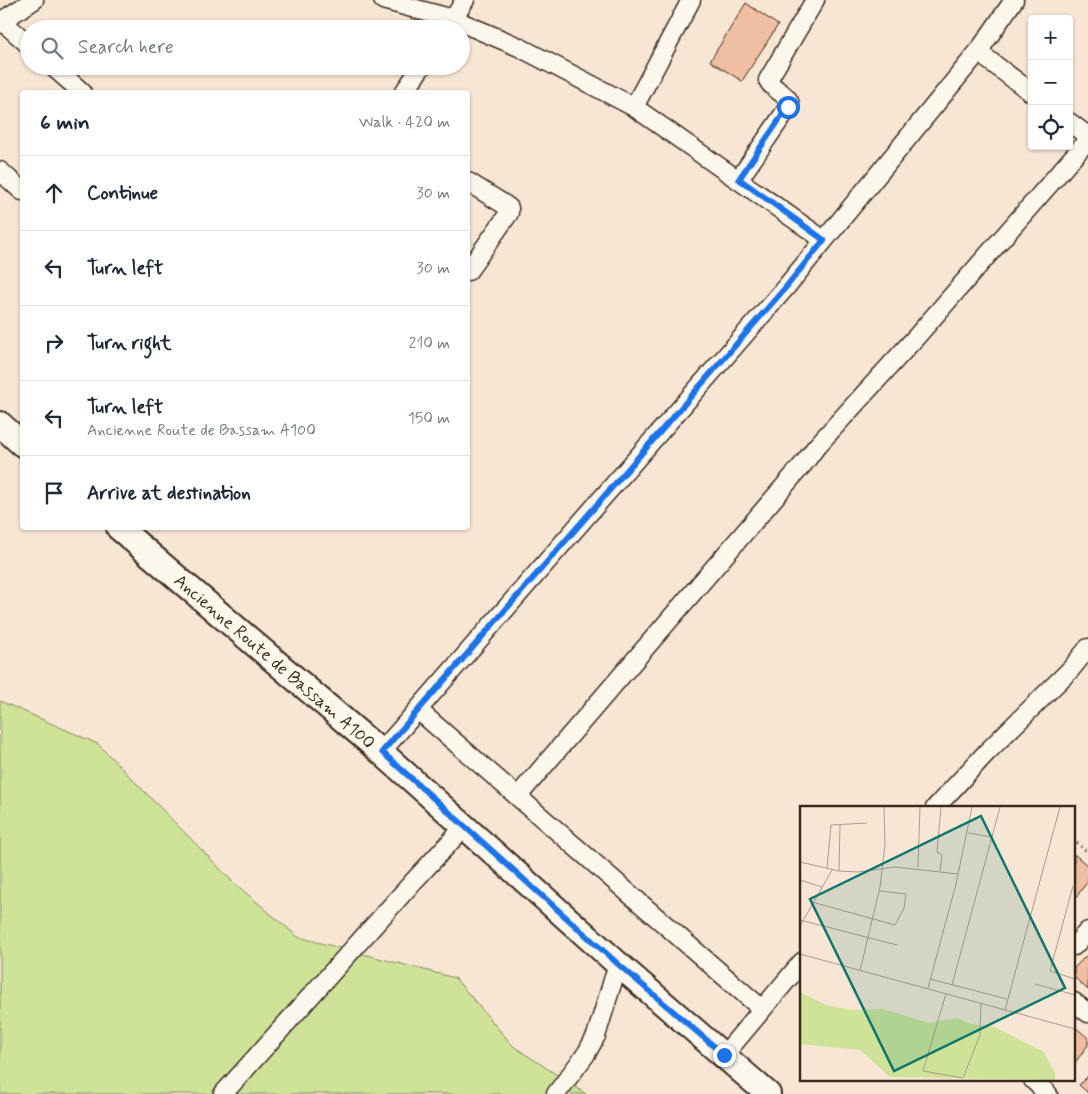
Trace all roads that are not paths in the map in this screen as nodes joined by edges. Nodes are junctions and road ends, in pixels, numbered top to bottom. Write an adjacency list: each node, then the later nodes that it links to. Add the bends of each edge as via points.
1 (34, 0): 9 (street)
2 (383, 0): 7 (street)
3 (465, 0): 8 (street)
4 (690, 0): 18 (street)
5 (815, 0): 23 (street, via 768,80 790,105)
6 (1014, 0): 12 (street)
7 (439, 20)
8 (452, 20)
9 (1, 22): 11 (street)
10 (470, 31): 18 (street, via 519,47)
11 (20, 38)
12 (978, 52): 17 (street); 26 (street)
13 (62, 75): 15 (street)
14 (416, 75): 16 (street)
15 (80, 90)
16 (405, 90)
17 (1028, 90)
18 (634, 107): 23 (street)
19 (1073, 125): 20 (street)
20 (1088, 136)
21 (1088, 140): 34 (street, via 816,447)
22 (0, 171): 25 (street)
23 (739, 179): 26 (street)
24 (470, 183): 27 (street, via 509,208 509,213)
25 (20, 189)
26 (824, 240): 32 (street)
27 (470, 268)
28 (0, 424): 29 (main road)
29 (20, 442)
30 (121, 530): 33 (main road, Ancienne Route de Bassam A100)
31 (1088, 648): 35 (street)
32 (418, 710): 33 (street); 34 (street)
33 (382, 752): 36 (main road, Ancienne Route de Bassam A100)
34 (518, 796): 42 (street)
35 (937, 806)
36 (464, 827): 39 (main road, Ancienne Route de Bassam A100); 46 (street)
37 (1088, 931): 38 (street)
38 (1076, 944)
39 (618, 964): 44 (main road, Ancienne Route de Bassam A100); 47 (street, via 596,1036)
40 (800, 964): 42 (street)
41 (1076, 1004): 43 (street)
42 (762, 1009): 44 (street)
43 (1088, 1013)
44 (724, 1055): 48 (main road, Ancienne Route de Bassam A100)
45 (1035, 1082): 49 (street)
46 (222, 1094)
47 (556, 1094)
48 (768, 1094)
49 (1048, 1094)

